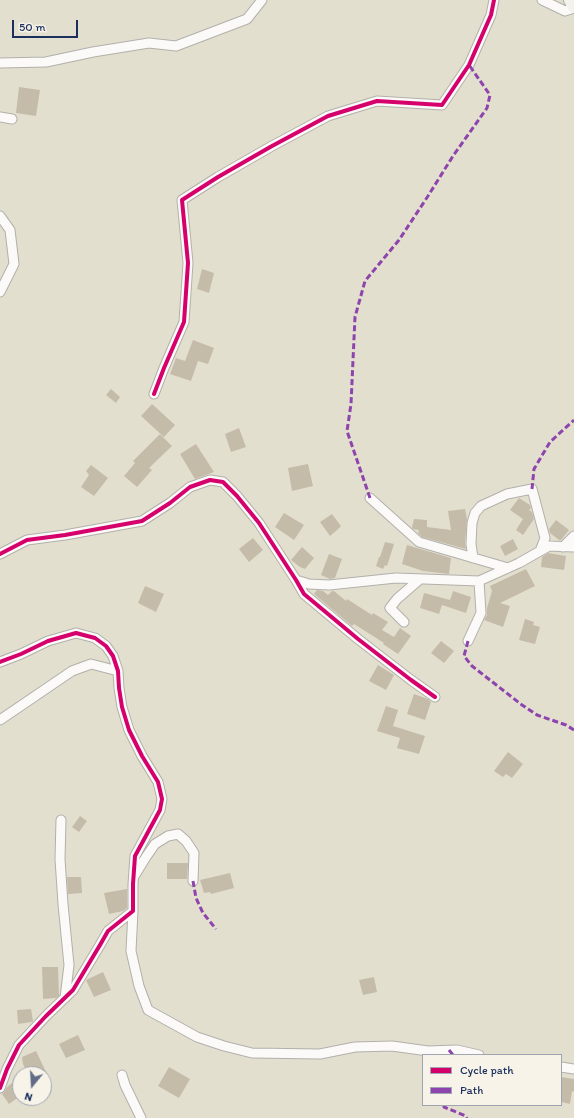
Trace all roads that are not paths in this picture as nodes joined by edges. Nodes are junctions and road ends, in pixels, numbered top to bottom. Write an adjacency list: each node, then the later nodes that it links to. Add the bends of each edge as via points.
1 (262, 0): 6 (street, via 247,19 176,46 149,43 46,62)
2 (494, 0): 11 (street, via 491,15 469,65 442,105 377,101 328,116 182,200 188,263 184,322)
3 (542, 0): 5 (street, via 565,11)
4 (570, 0): 5 (street)
5 (574, 8)
6 (0, 63)
7 (0, 116): 8 (street)
8 (12, 119)
9 (0, 216): 10 (street, via 10,230 14,264)
10 (0, 292)
11 (154, 394)
12 (370, 498): 18 (street, via 419,542)
13 (574, 536): 14 (street)
14 (563, 547): 15 (street); 16 (street, via 549,546)
15 (574, 547)
16 (540, 551): 18 (street, via 545,538 532,489 507,494 481,506 475,513 471,544); 19 (street)
17 (0, 554): 21 (street, via 27,540 142,521 190,487 210,480 223,482 237,496 259,523)
18 (473, 558): 19 (street)
19 (508, 568): 22 (street)
20 (420, 579): 21 (street, via 396,578 328,585); 22 (street); 23 (street, via 390,608)
21 (296, 580): 27 (street, via 304,594 322,610)
22 (479, 581): 24 (street, via 481,613)
23 (404, 622)
24 (468, 641)
25 (0, 662): 26 (street, via 48,640 76,632 95,638 106,646)
26 (118, 671): 28 (street, via 91,664 72,671); 30 (street, via 122,707 129,730 158,782 162,798 160,810 135,856)
27 (435, 697)
28 (0, 720)
29 (60, 820): 33 (street, via 60,859 69,965)
30 (133, 878): 31 (street, via 155,844 168,836 178,834 194,853); 32 (street)
31 (194, 881)
32 (133, 911): 33 (street, via 108,931 73,990); 34 (street, via 131,951 139,986 148,1010 197,1037 252,1053 320,1054 355,1047 392,1046 428,1051 457,1050)
33 (65, 998): 38 (street, via 19,1045)
34 (475, 1054)
35 (562, 1068): 36 (street)
36 (574, 1069)
37 (122, 1075): 39 (street)
38 (0, 1087)
39 (141, 1118)

